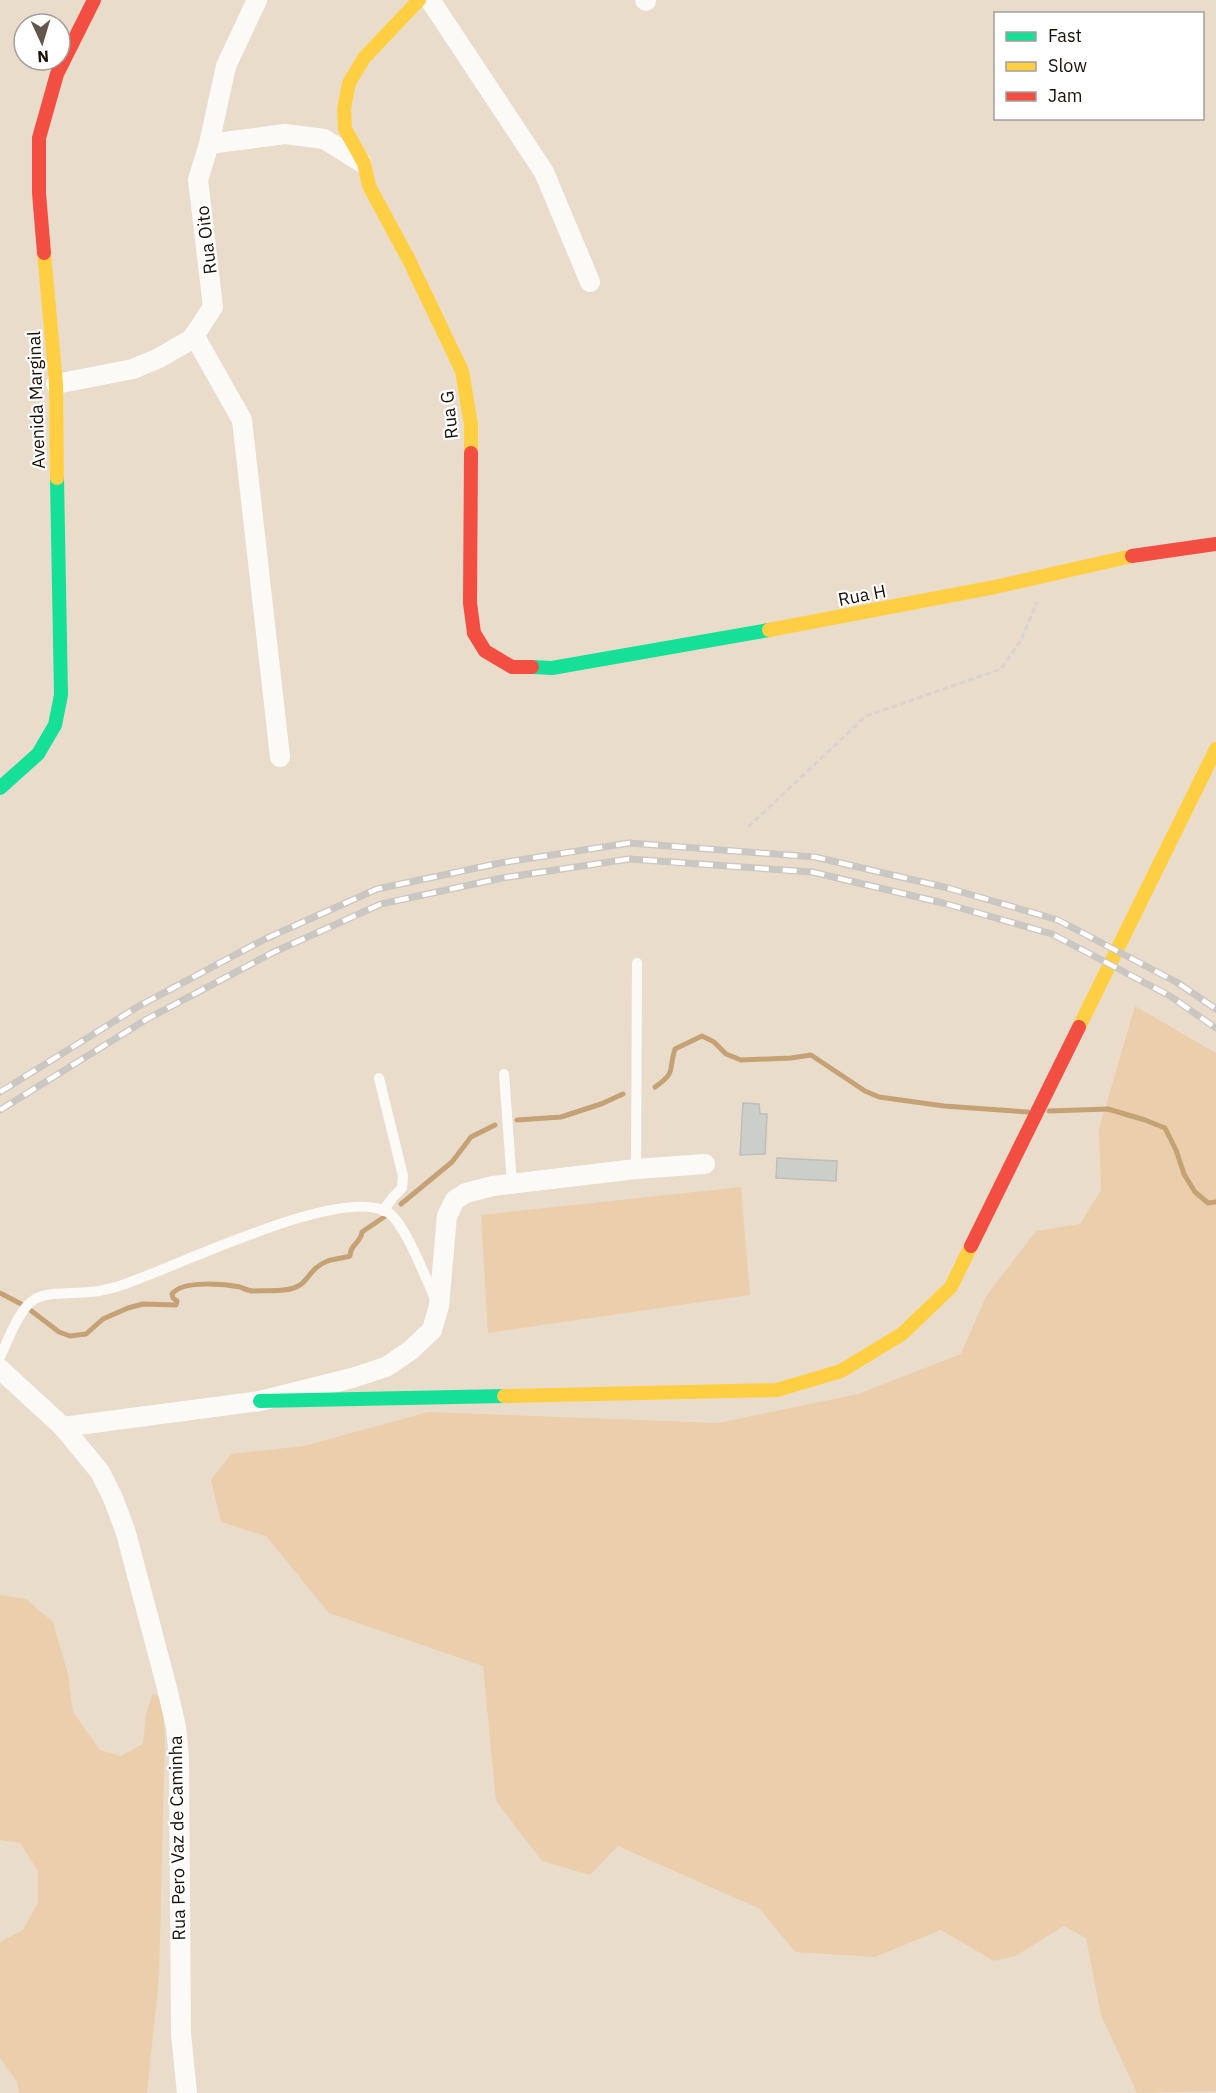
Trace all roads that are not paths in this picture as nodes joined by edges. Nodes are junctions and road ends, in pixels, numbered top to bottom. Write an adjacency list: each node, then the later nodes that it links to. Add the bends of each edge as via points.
1 (94, 0): 9 (street, Avenida Marginal, via 57,74 39,138 39,193)
2 (257, 0): 5 (street, Rua Oito, via 226,66)
3 (419, 0): 6 (street, Rua G, via 364,57 349,83 345,129)
4 (430, 0): 7 (street, via 544,172)
5 (209, 144): 6 (street, via 285,134 324,139); 8 (street, Rua Oito, via 198,180 213,307)
6 (364, 163): 11 (street, Rua G, via 369,186 462,371 471,425 470,603 474,633 485,651)
7 (590, 282)
8 (194, 335): 9 (street, Rua Oito, via 134,369); 13 (street, via 242,420)
9 (57, 384): 14 (street, Avenida Marginal, via 62,695 55,725 38,754)
10 (1216, 544): 11 (street, Rua H, via 1138,555 858,614 682,646 552,668)
11 (513, 667)
12 (1216, 749): 25 (street, via 951,1287 902,1334 841,1371 777,1390)
13 (280, 757)
14 (0, 788)
15 (638, 963): 19 (lane)
16 (504, 1074): 20 (lane)
17 (379, 1078): 21 (lane, via 403,1176 402,1188)
18 (705, 1164): 19 (street)
19 (636, 1169): 20 (street)
20 (512, 1184): 22 (street, via 466,1193 455,1200 447,1216)
21 (383, 1211): 22 (lane, via 400,1225); 23 (lane, via 372,1206 313,1214 116,1286 32,1300)
22 (439, 1306): 25 (street, via 432,1330 386,1366)
23 (0, 1357)
24 (0, 1369): 26 (street, Rua Pero Vaz de Caminha)
25 (260, 1401): 26 (street)
26 (63, 1427): 27 (street, Rua Pero Vaz de Caminha, via 100,1472 126,1533 176,1726 181,2034)
27 (187, 2093)

